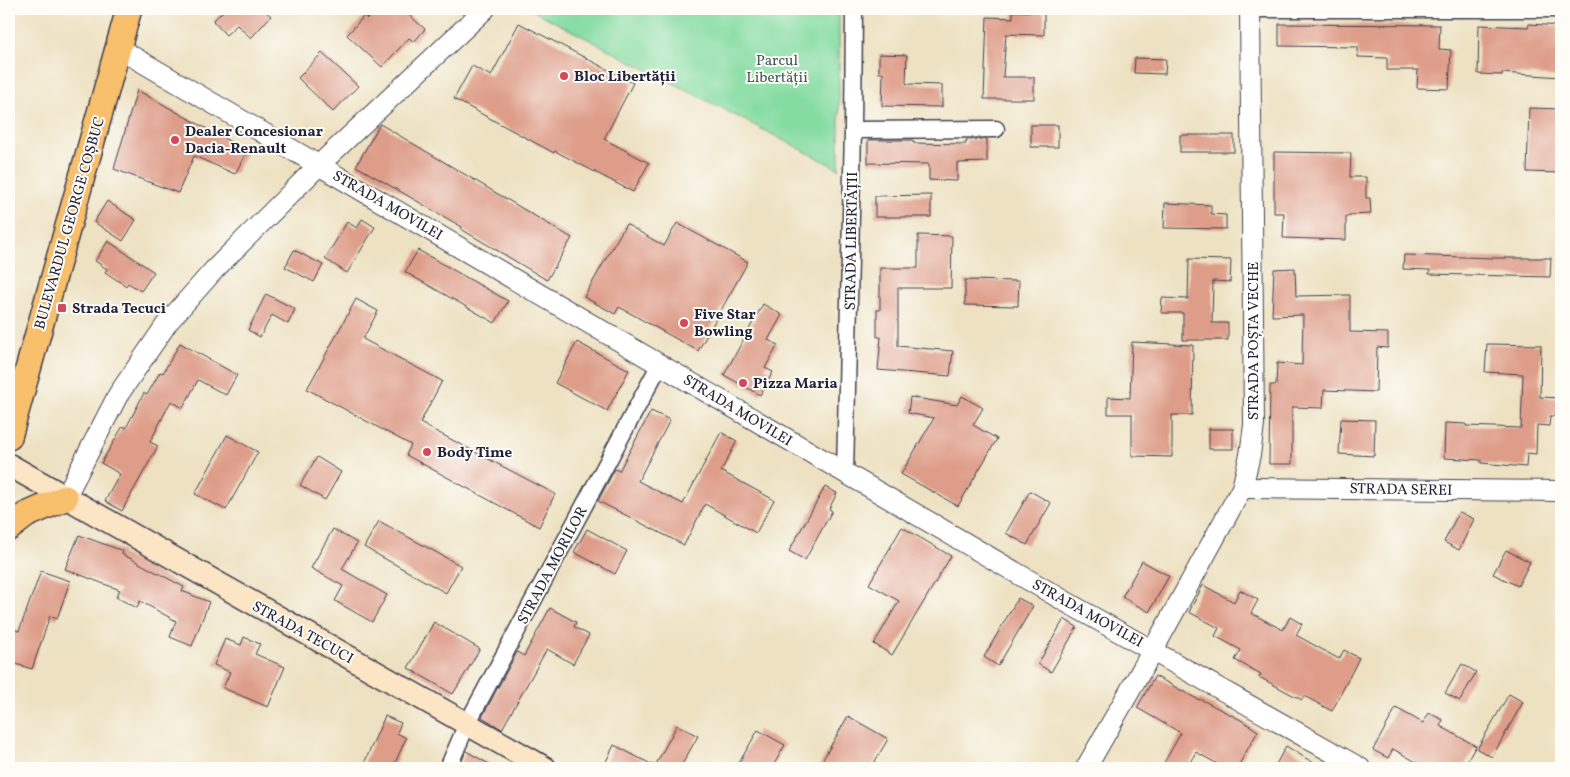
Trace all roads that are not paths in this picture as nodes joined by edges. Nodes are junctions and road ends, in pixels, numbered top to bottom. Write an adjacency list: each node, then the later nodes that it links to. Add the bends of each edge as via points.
1 (129, 9): 6 (main road, BULEVARDUL GEORGE COȘBUC)
2 (485, 9): 9 (street)
3 (854, 9): 8 (street, STRADA LIBERTĂȚII)
4 (1250, 9): 5 (street); 16 (street, STRADA POȘTA VECHE, via 1254,425)
5 (1561, 9)
6 (118, 48): 9 (street, STRADA MOVILEI); 10 (main road, BULEVARDUL GEORGE COȘBUC)
7 (996, 129): 8 (street)
8 (853, 130): 15 (street, STRADA LIBERTĂȚII)
9 (319, 164): 11 (street, STRADA MOVILEI); 18 (street, via 214,270 168,322 118,395)
10 (32, 353): 12 (main road); 13 (main road, BULEVARDUL GEORGE COȘBUC)
11 (660, 364): 15 (street, STRADA MOVILEI); 21 (street, STRADA MORILOR)
12 (9, 369)
13 (9, 437)
14 (9, 465): 18 (main road, STRADA TECUCI)
15 (845, 473): 20 (street, STRADA MOVILEI)
16 (1242, 488): 17 (street, STRADA SEREI); 20 (street, STRADA POȘTA VECHE)
17 (1561, 491)
18 (65, 498): 19 (main road, via 26,515); 21 (main road, STRADA TECUCI)
19 (9, 528)
20 (1153, 650): 24 (street, STRADA POȘTA VECHE); 25 (street, STRADA MOVILEI)
21 (467, 724): 22 (street, STRADA MORILOR); 23 (main road, STRADA TECUCI)
22 (448, 768)
23 (545, 768)
24 (1086, 768)
25 (1360, 768)

